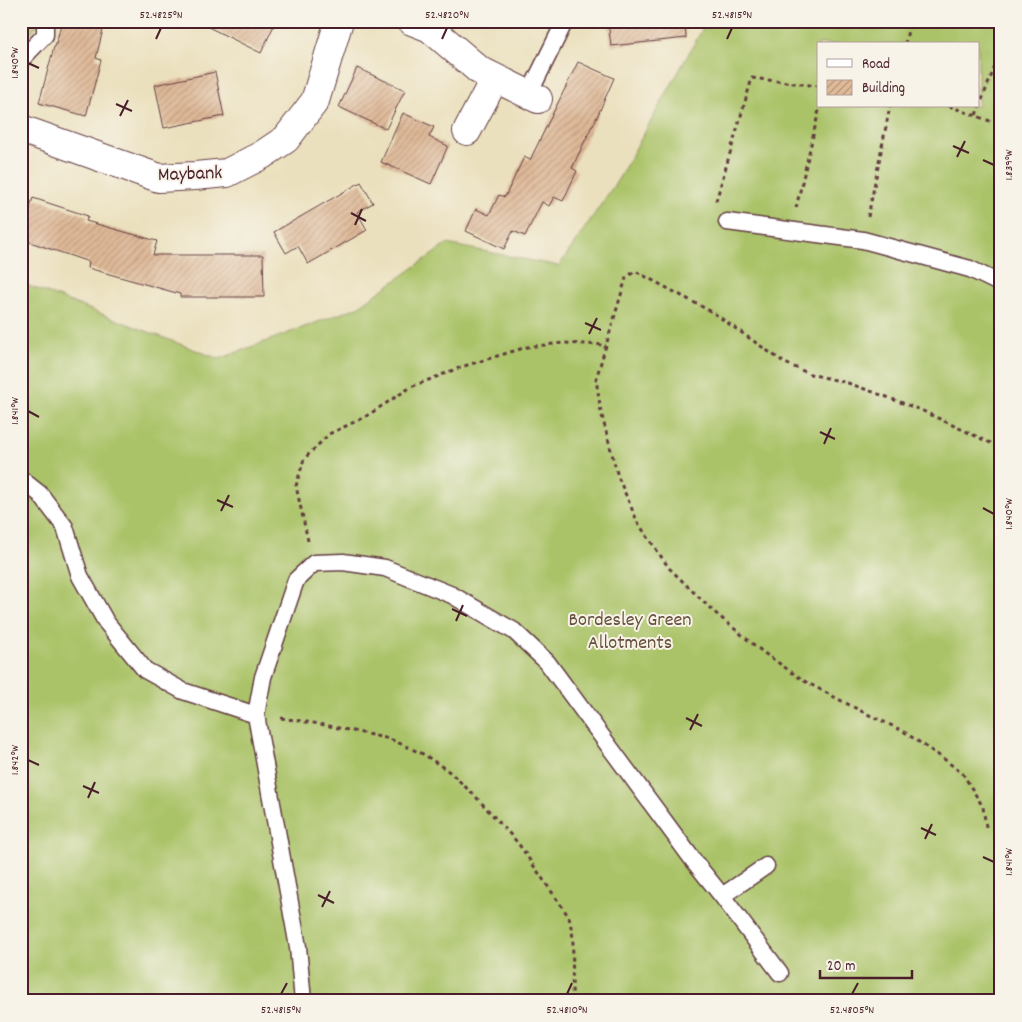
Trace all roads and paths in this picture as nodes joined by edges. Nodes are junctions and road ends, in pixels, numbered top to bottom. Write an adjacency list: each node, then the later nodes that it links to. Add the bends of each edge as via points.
1 (45, 21): 8 (lane, via 45,35)
2 (339, 21): 19 (street, Maybank, via 315,102 286,139 227,173 159,178)
3 (412, 21): 9 (street, via 430,28 479,70)
4 (565, 21): 11 (lane)
5 (910, 21): 6 (path)
6 (905, 42)
7 (1001, 51): 12 (path)
8 (21, 60)
9 (495, 78): 11 (street); 20 (street)
10 (817, 86): 21 (path, via 752,78)
11 (534, 97)
12 (980, 106)
13 (820, 108): 23 (path)
14 (890, 108): 24 (path)
15 (954, 108): 17 (path)
16 (979, 108): 17 (path)
17 (976, 116): 18 (path)
18 (1001, 125)
19 (21, 129)
20 (467, 131)
21 (715, 204)
22 (727, 222): 23 (lane)
23 (790, 231): 24 (lane)
24 (863, 240): 25 (lane, via 970,269)
25 (1001, 284)
26 (606, 345): 27 (path, via 626,278 636,271 712,312 785,363 810,374 887,396); 29 (path, via 563,343 527,347 460,367 411,387 329,434 304,460 296,486); 31 (path, via 596,379 618,477 638,524 669,568 714,612 764,653 806,682 903,731 963,774 983,807)
27 (1001, 448)
28 (21, 479): 30 (lane, via 40,494 64,527 80,576 106,622 145,670 183,691)
29 (314, 563): 30 (lane, via 296,580 263,677); 33 (lane, via 343,562 386,568 452,595 514,631 546,662)
30 (256, 715): 35 (lane, via 298,947); 36 (path, via 390,739 425,755 451,773 518,843 569,917 573,937)
31 (986, 827)
32 (766, 866): 33 (lane)
33 (722, 896): 34 (lane)
34 (780, 973)
35 (303, 1001)
36 (572, 1001)

